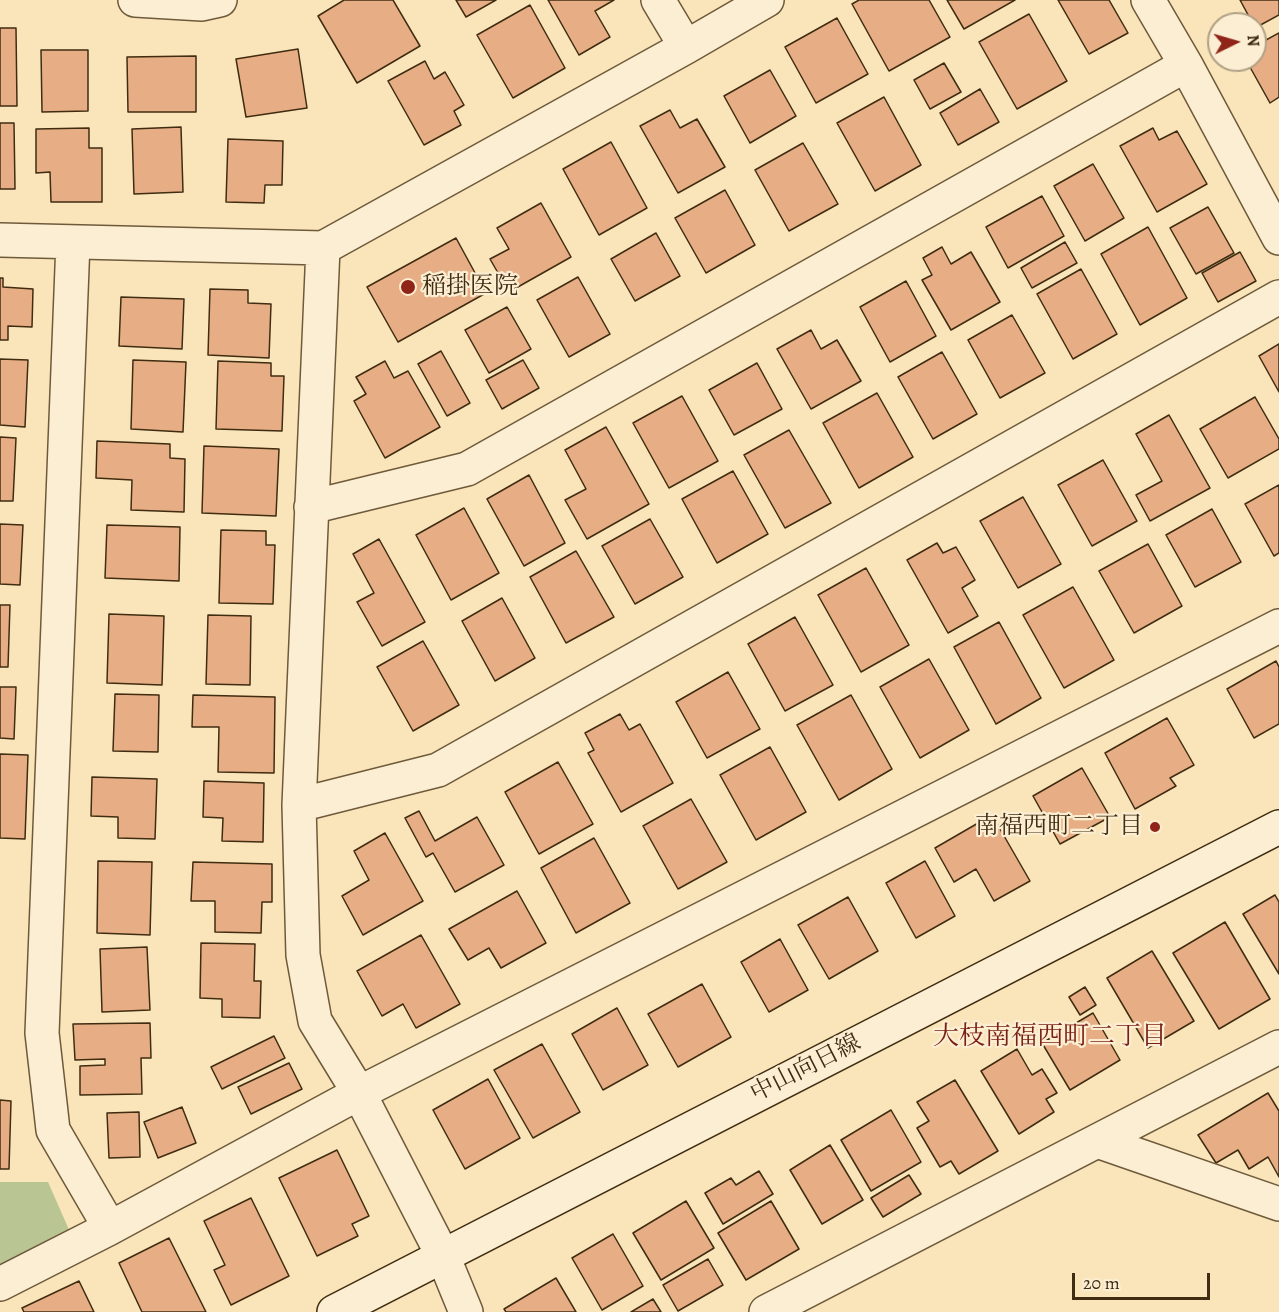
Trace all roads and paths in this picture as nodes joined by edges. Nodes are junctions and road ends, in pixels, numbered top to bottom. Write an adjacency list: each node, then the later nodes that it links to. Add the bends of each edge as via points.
1 (135, 0): 2 (street, via 202,4)
2 (220, 0)
3 (658, 0): 6 (street)
4 (767, 0): 6 (street)
5 (1148, 0): 7 (street)
6 (686, 47): 11 (street)
7 (1186, 65): 8 (street); 13 (street, via 467,469)
8 (1279, 238)
9 (0, 240): 10 (street)
10 (73, 242): 11 (street); 21 (street, via 42,1033 53,1130)
11 (323, 249): 13 (street)
12 (1279, 297): 15 (street, via 438,770)
13 (310, 507): 15 (street)
14 (1279, 626): 18 (street)
15 (299, 805): 18 (street, via 303,955 315,1021)
16 (1279, 827): 22 (street, 中山向日線)
17 (1279, 1047): 19 (street)
18 (360, 1093): 21 (street); 22 (street)
19 (1097, 1141): 20 (street); 26 (street)
20 (1279, 1204)
21 (110, 1228): 23 (street)
22 (443, 1256): 24 (street, 中山向日線); 25 (street)
23 (0, 1284)
24 (334, 1312)
25 (466, 1312)
26 (766, 1312)

